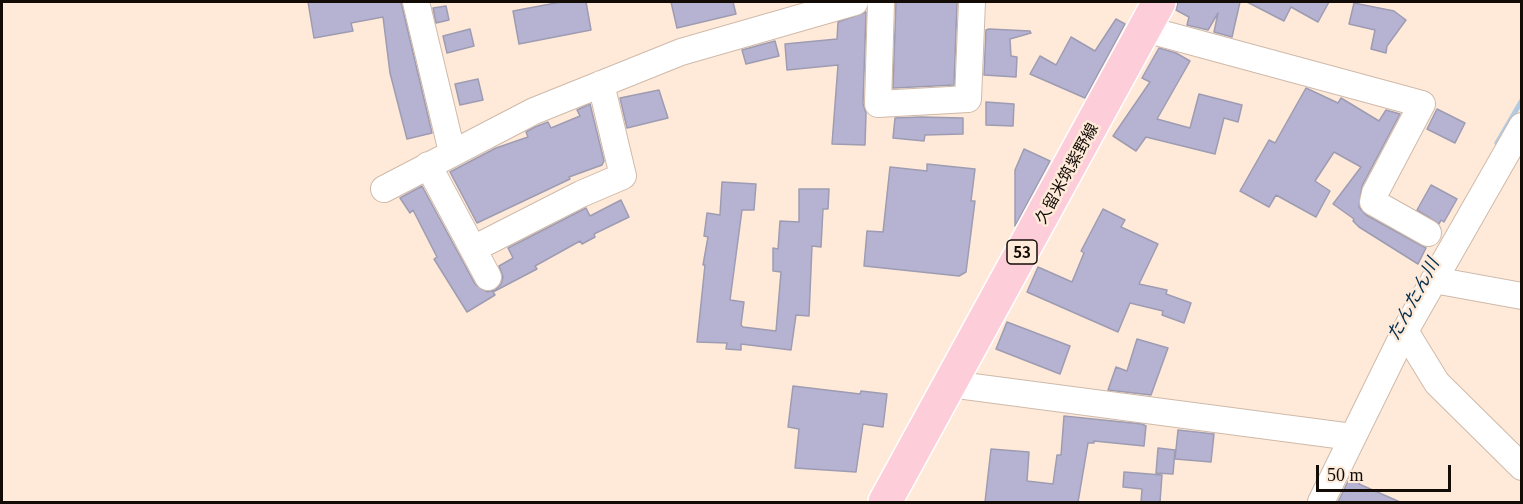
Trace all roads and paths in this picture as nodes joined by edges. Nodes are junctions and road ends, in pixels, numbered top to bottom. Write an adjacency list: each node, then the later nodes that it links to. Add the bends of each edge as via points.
1 (416, 2): 8 (street)
2 (855, 2): 6 (street, via 681,52)
3 (881, 2): 4 (street, via 878,104 968,99)
4 (972, 2)
5 (1152, 15): 11 (street, via 1422,104 1373,202); 17 (main road, 久留米筑紫野線 / 53)
6 (601, 84): 8 (street, via 534,111); 12 (street, via 623,176)
7 (1521, 126): 14 (street)
8 (452, 152): 9 (street)
9 (428, 165): 10 (street); 12 (street)
10 (384, 189)
11 (1428, 233)
12 (473, 249): 13 (street)
13 (488, 277)
14 (1434, 280): 15 (street); 16 (street)
15 (1521, 296)
16 (1405, 331): 18 (street); 19 (street, via 1437,383)
17 (950, 384): 18 (street); 20 (main road, 久留米筑紫野線 / 53)
18 (1344, 436): 21 (street)
19 (1521, 467)
20 (885, 502)
21 (1321, 502)

